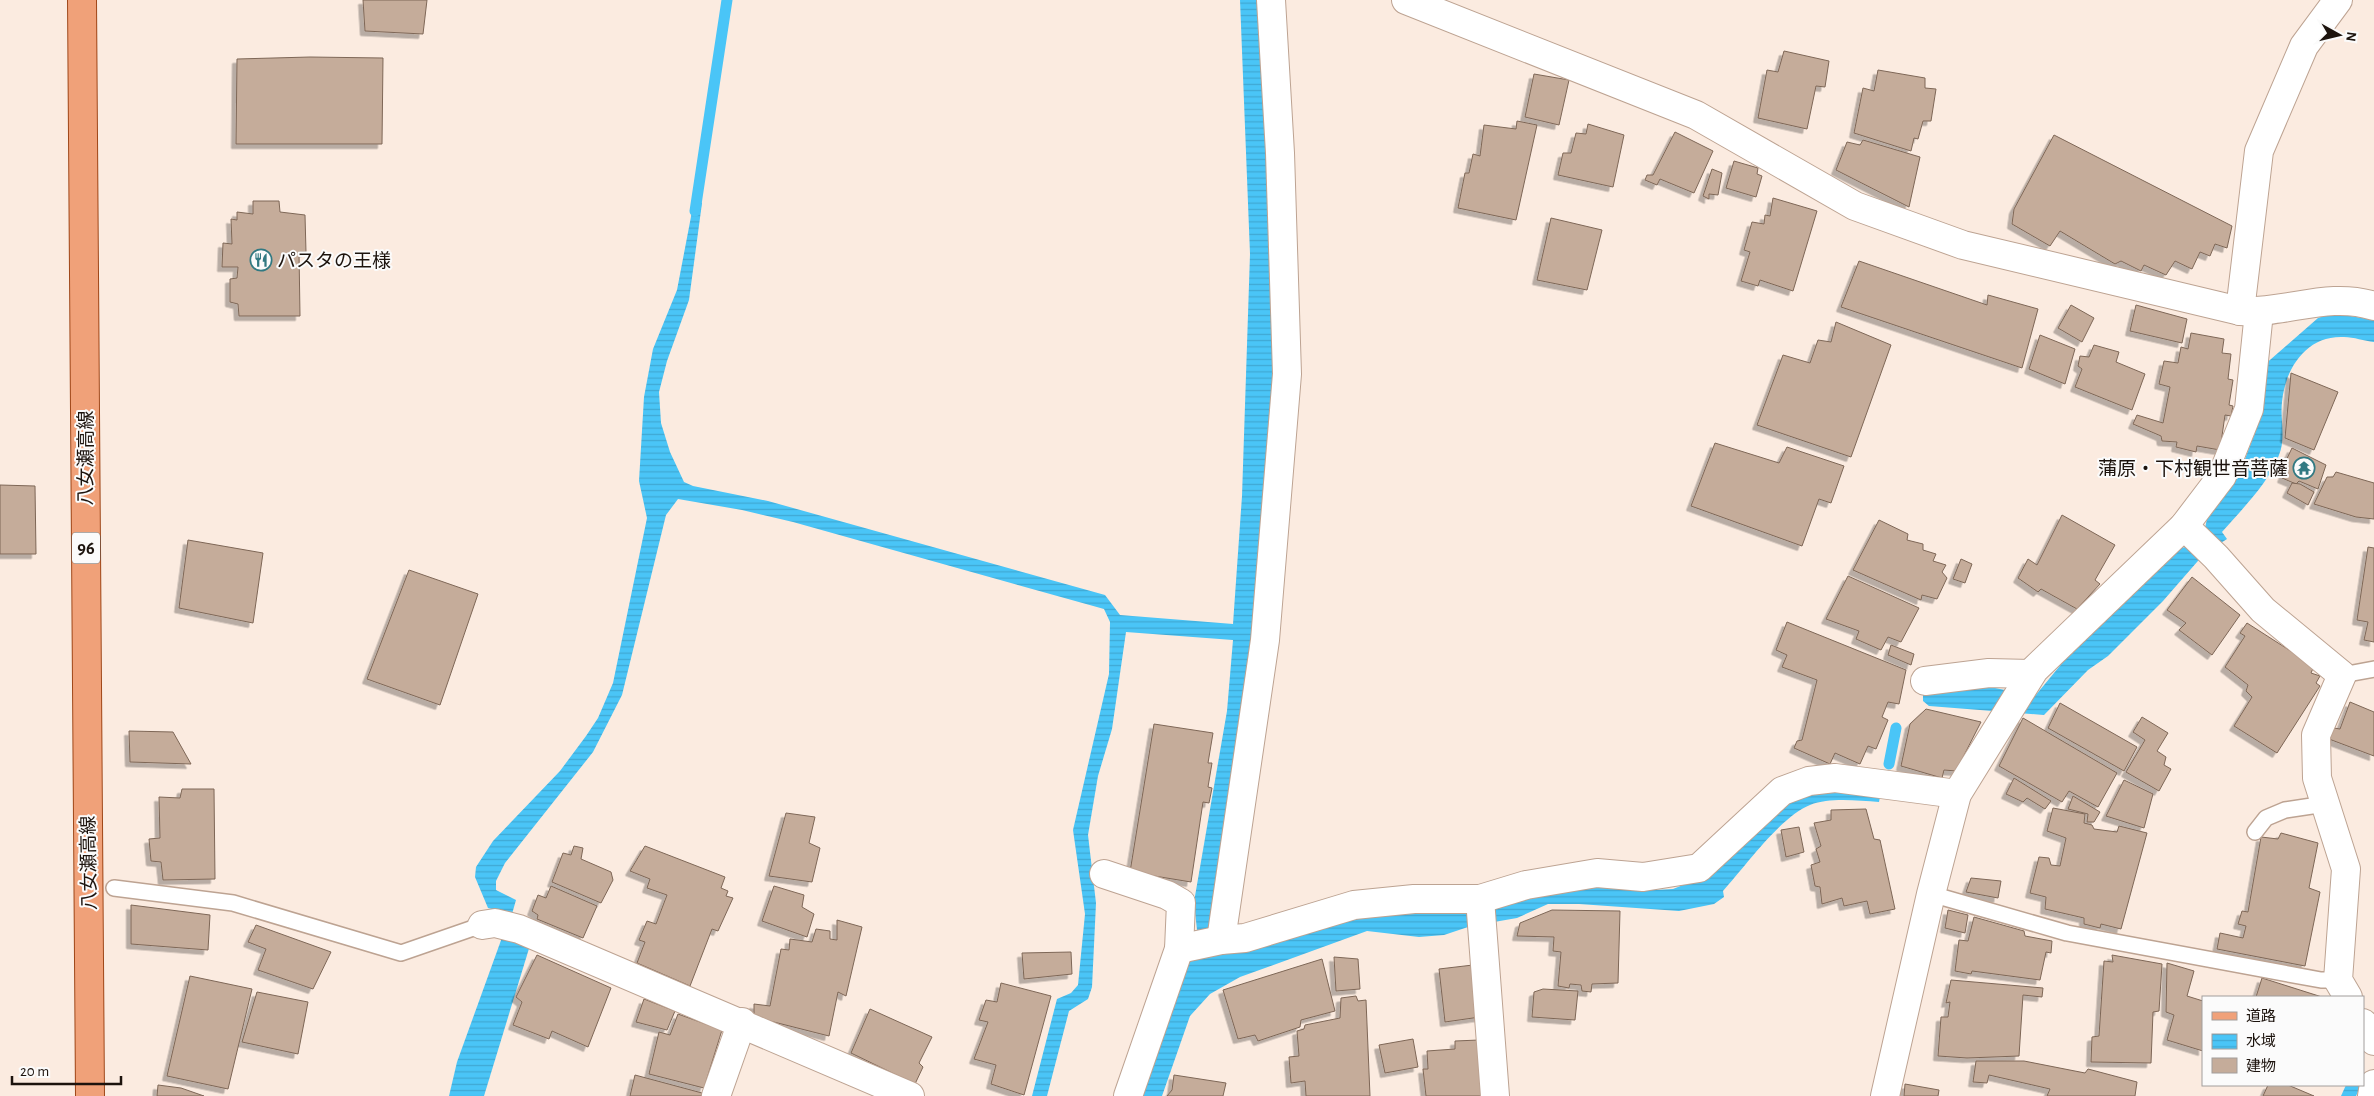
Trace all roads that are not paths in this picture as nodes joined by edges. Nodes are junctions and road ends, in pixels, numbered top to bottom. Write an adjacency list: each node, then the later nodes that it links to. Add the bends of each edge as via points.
1 (82, 0): 25 (main road, 八女瀬高線 / 96)
2 (1271, 0): 20 (street, via 1287,374 1265,640)
3 (1406, 0): 6 (street, via 1696,115 1856,206 1963,245)
4 (2338, 0): 6 (street, via 2304,46 2259,151)
5 (2374, 306): 6 (street, via 2357,300 2309,302)
6 (2250, 312): 7 (street, via 2249,409 2222,476)
7 (2188, 530): 9 (street, via 2263,610); 11 (street)
8 (2374, 669): 9 (lane)
9 (2342, 675): 13 (street, via 2316,734 2317,778)
10 (1925, 680): 11 (street, via 1988,673)
11 (2020, 693): 12 (street)
12 (1958, 794): 17 (street); 18 (street, via 1835,778 1809,781 1782,791 1699,868 1643,877 1597,873 1526,885)
13 (2325, 804): 14 (lane, via 2285,810 2266,818); 22 (street, via 2346,869)
14 (2255, 832)
15 (1104, 874): 21 (street, via 1167,895 1181,903)
16 (114, 888): 19 (lane, via 233,903 401,953)
17 (1931, 894): 22 (lane, via 2067,934 2321,980); 30 (street)
18 (1480, 900): 20 (street, via 1414,899 1354,905 1245,938); 29 (street)
19 (482, 925): 23 (street, via 495,923 512,927)
20 (1221, 940): 21 (street)
21 (1181, 949): 28 (street)
22 (2343, 989)
23 (742, 1022): 26 (street); 27 (street)
24 (2374, 1084): 31 (street)
25 (90, 1096)
26 (716, 1096)
27 (910, 1096)
28 (1128, 1096)
29 (1495, 1096)
30 (1885, 1096)
31 (2372, 1096)

